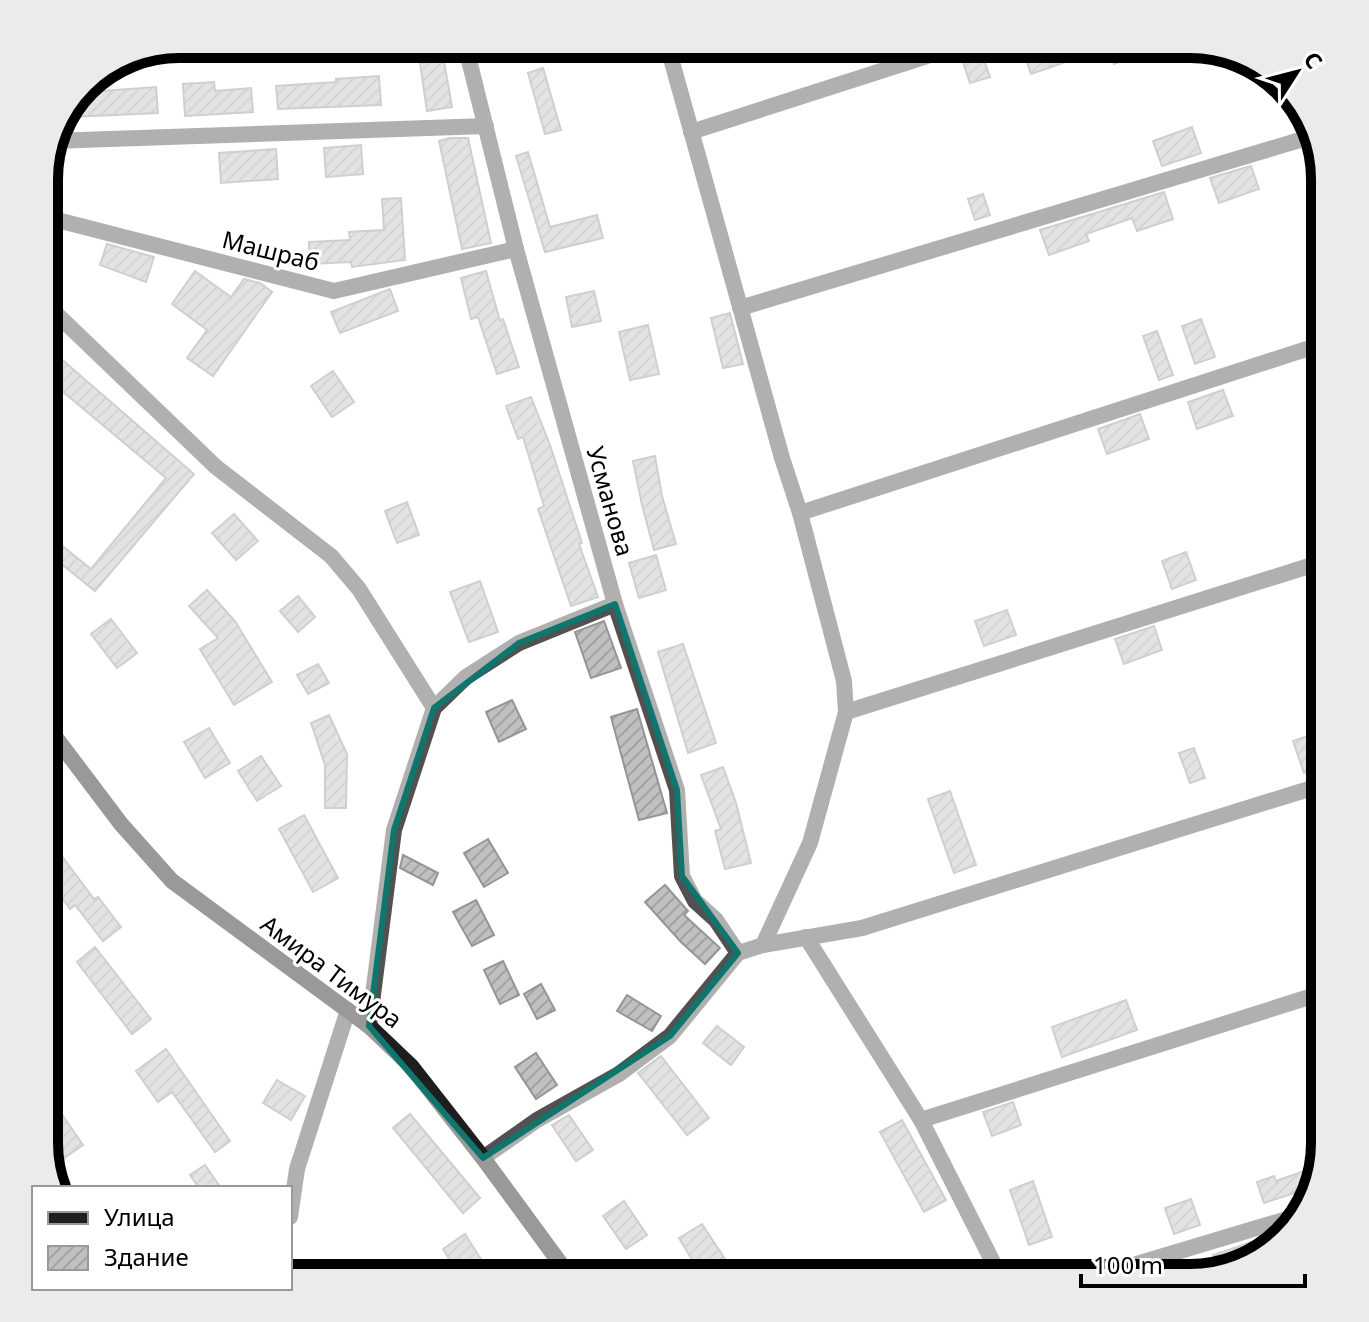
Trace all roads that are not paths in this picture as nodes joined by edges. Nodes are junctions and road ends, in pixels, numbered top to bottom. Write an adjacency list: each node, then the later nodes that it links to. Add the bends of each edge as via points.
1 (469, 58): 4 (street, Усманова)
2 (671, 58): 5 (street)
3 (921, 58): 5 (street)
4 (486, 126): 7 (street); 9 (street, Усманова)
5 (691, 132): 10 (street)
6 (1304, 139): 10 (street)
7 (64, 141)
8 (61, 221): 9 (street, Машраб, via 334,291)
9 (516, 249): 15 (street, Усманова)
10 (740, 308): 13 (street)
11 (58, 315): 16 (street, via 216,467 331,556 359,589)
12 (1311, 348): 13 (street)
13 (800, 513): 17 (street, via 844,681)
14 (1311, 565): 17 (street)
15 (615, 604): 16 (street, via 519,643 466,677); 22 (street, Усманова, via 677,790 682,876 695,901 716,920)
16 (434, 708): 25 (street, via 394,830)
17 (846, 712): 21 (street, via 810,843)
18 (58, 741): 24 (street, Амира Тимура, via 172,881)
19 (1311, 788): 20 (street, via 862,928)
20 (806, 937): 21 (street); 26 (street)
21 (763, 945): 22 (street)
22 (738, 953): 27 (street, via 670,1036)
23 (1311, 996): 26 (street)
24 (348, 1010): 25 (street, Амира Тимура); 28 (street, via 297,1169)
25 (369, 1026): 27 (street, Амира Тимура, via 411,1066)
26 (921, 1120): 31 (street)
27 (483, 1158): 30 (street, Амира Тимура)
28 (292, 1203)
29 (1283, 1220): 32 (street)
30 (561, 1264)
31 (994, 1264)
32 (1137, 1264)

